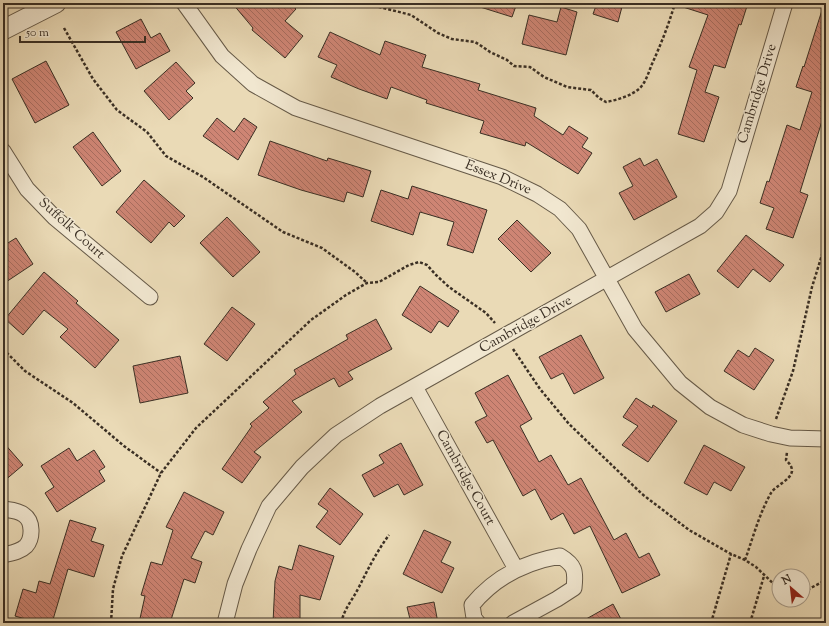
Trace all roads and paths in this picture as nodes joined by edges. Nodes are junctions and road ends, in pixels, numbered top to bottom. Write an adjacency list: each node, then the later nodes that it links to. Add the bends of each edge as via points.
1 (56, 3): 7 (street)
2 (184, 3): 10 (street, Essex Drive, via 222,56 253,84 296,108 502,177 537,194 560,209 579,229)
3 (364, 3): 4 (path, via 411,15 438,33 452,39 475,42 514,66 530,67 567,87 591,90 606,102 626,96 640,88 645,81)
4 (675, 3)
5 (785, 3): 10 (street, Cambridge Drive, via 729,191 716,212 700,226)
6 (64, 28): 11 (path, via 93,79 117,110 147,132 166,156 203,177 283,232 322,248)
7 (3, 30)
8 (3, 151): 12 (street, Suffolk Court, via 27,189 55,218)
9 (826, 242): 16 (path, via 812,287 793,371)
10 (607, 279): 13 (street, Cambridge Drive); 16 (street, Essex Drive, via 635,329 680,382 710,407 743,425)
11 (367, 283): 13 (path, via 379,282 409,265 419,262 427,265 449,287 486,313); 19 (path, via 311,320 196,428)
12 (150, 297)
13 (504, 336): 15 (street, Cambridge Drive); 22 (path, via 540,389 569,424 642,494 688,530)
14 (3, 349): 19 (path, via 25,372 73,403)
15 (415, 387): 25 (street, Cambridge Court); 31 (street, Cambridge Drive, via 336,435 302,467 269,506 235,584)
16 (771, 434): 17 (street, Essex Drive)
17 (790, 438): 18 (street, Essex Drive); 24 (path, via 786,460 792,470 790,476 772,493)
18 (826, 439)
19 (161, 473): 30 (path, via 122,556 113,589)
20 (3, 509): 23 (street, via 17,511 25,516 30,525 31,535 26,545 16,552)
21 (389, 535): 32 (path, via 344,611)
22 (731, 554): 24 (path); 35 (path)
23 (3, 555)
24 (745, 560): 26 (path)
25 (516, 569): 33 (street, via 482,592 472,605 474,618); 34 (street, via 541,559 560,556 569,561 576,574 574,588)
26 (764, 576): 28 (path); 36 (path)
27 (826, 580): 29 (path)
28 (771, 582)
29 (811, 588)
30 (111, 623)
31 (225, 623)
32 (341, 623)
33 (478, 623)
34 (513, 623)
35 (711, 623)
36 (750, 623)

